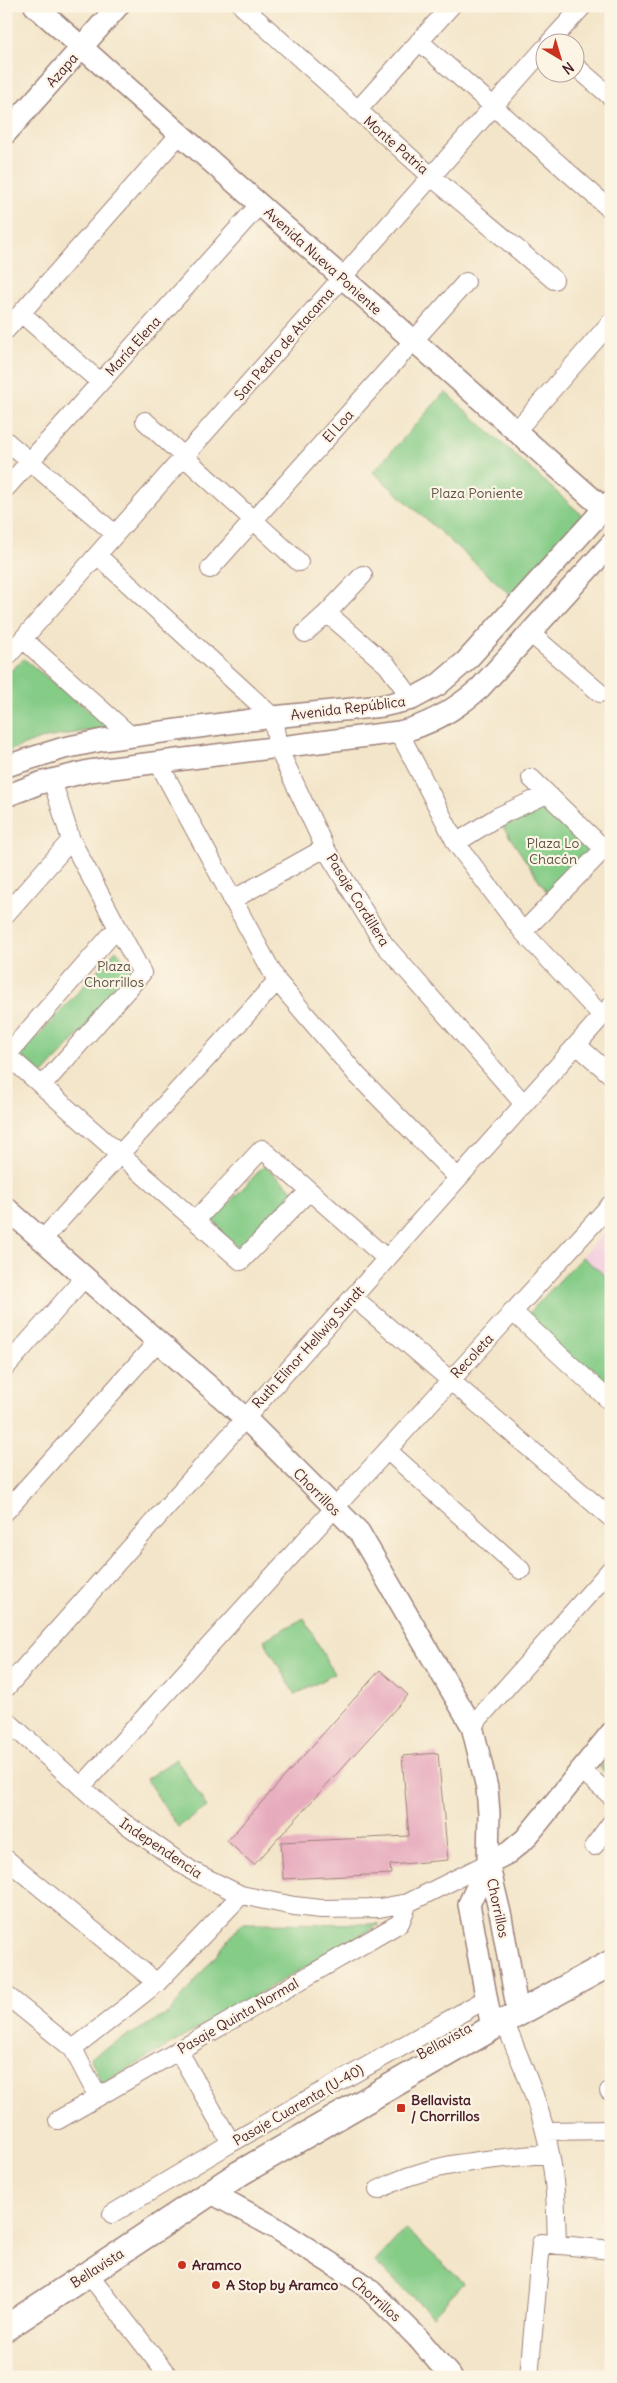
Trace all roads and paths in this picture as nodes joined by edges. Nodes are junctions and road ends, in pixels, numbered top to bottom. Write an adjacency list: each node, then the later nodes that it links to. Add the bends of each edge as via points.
1 (35, 6): 8 (street, Avenida Nueva Poniente)
2 (118, 6): 8 (street, Azapa)
3 (242, 6): 13 (street, Monte Patria)
4 (451, 6): 7 (street)
5 (582, 6): 6 (street)
6 (559, 32)
7 (419, 41): 12 (street); 13 (street)
8 (82, 47): 14 (street, Azapa); 15 (street, Avenida Nueva Poniente)
9 (534, 60): 12 (street, San Pedro de Atacama)
10 (584, 74): 11 (street)
11 (611, 97)
12 (493, 107): 16 (street, San Pedro de Atacama); 18 (street)
13 (357, 111): 16 (street, Monte Patria)
14 (6, 133)
15 (180, 134): 17 (street, Avenida Nueva Poniente); 22 (street)
16 (432, 177): 19 (street, San Pedro de Atacama); 20 (street, Monte Patria)
17 (260, 204): 19 (street, Avenida Nueva Poniente); 26 (street, María Elena)
18 (611, 210)
19 (342, 278): 25 (street, Avenida Nueva Poniente); 30 (street, San Pedro de Atacama)
20 (554, 280)
21 (466, 282): 25 (street, El Loa)
22 (21, 313): 24 (street); 26 (street)
23 (611, 322): 28 (street)
24 (6, 330)
25 (414, 341): 28 (street, Avenida Nueva Poniente); 34 (street, El Loa)
26 (100, 382): 31 (street, María Elena)
27 (145, 421): 30 (street)
28 (516, 431): 33 (street, Avenida Nueva Poniente)
29 (6, 441): 31 (street)
30 (184, 456): 34 (street); 35 (street, San Pedro de Atacama)
31 (30, 462): 32 (street, María Elena); 35 (street)
32 (6, 488)
33 (608, 508): 47 (street, Avenida República, via 466,662 438,685)
34 (254, 521): 38 (street); 39 (street, El Loa)
35 (115, 534): 37 (street, San Pedro de Atacama)
36 (611, 544): 43 (street, Avenida República)
37 (97, 555): 44 (street, San Pedro de Atacama); 48 (street)
38 (299, 562)
39 (210, 569)
40 (362, 575): 41 (street)
41 (326, 613): 42 (street); 47 (street, via 387,665)
42 (305, 633)
43 (530, 633): 46 (street); 49 (street, Avenida República, via 465,701 432,721)
44 (23, 639): 45 (street, San Pedro de Atacama); 50 (street)
45 (6, 658)
46 (600, 693)
47 (412, 699): 48 (street, Avenida República, via 382,706)
48 (273, 717): 50 (street, Avenida República); 51 (street, Pasaje Cordillera)
49 (399, 732): 51 (street, Avenida República); 59 (street)
50 (132, 737): 53 (street, Avenida República, via 64,748)
51 (278, 748): 52 (street, Avenida República); 61 (street, Pasaje Cordillera)
52 (158, 762): 55 (street, Avenida República, via 89,771); 62 (street)
53 (6, 766)
54 (531, 778): 56 (street)
55 (52, 780): 57 (street, Avenida República); 58 (street)
56 (547, 794): 59 (street, via 496,817); 60 (street)
57 (6, 796)
58 (71, 840): 63 (street); 64 (street)
59 (456, 843): 65 (street)
60 (607, 846): 65 (street)
61 (325, 848): 62 (street); 71 (street, Pasaje Cordillera, via 384,944)
62 (232, 900): 66 (street)
63 (6, 914)
64 (117, 928): 70 (street, via 142,973); 70 (street, via 7,1055)
65 (523, 932): 67 (street)
66 (277, 981): 72 (street); 73 (street, via 357,1075)
67 (606, 1011): 68 (street, Ruth Elinor Hellwig Sundt)
68 (577, 1045): 69 (street); 71 (street, Ruth Elinor Hellwig Sundt)
69 (611, 1075)
70 (42, 1086): 72 (street)
71 (524, 1104): 73 (street, Ruth Elinor Hellwig Sundt)
72 (120, 1155): 77 (street); 78 (street)
73 (458, 1178): 79 (street, Ruth Elinor Hellwig Sundt)
74 (309, 1192): 77 (street, via 241,1260); 77 (street, via 262,1149); 79 (street)
75 (611, 1204): 82 (street, Recoleta)
76 (8, 1212): 78 (street, Chorrillos)
77 (196, 1220)
78 (42, 1240): 80 (street, Chorrillos)
79 (387, 1259): 81 (street, Ruth Elinor Hellwig Sundt)
80 (85, 1277): 83 (street, Chorrillos); 84 (street)
81 (353, 1297): 85 (street); 87 (street, Ruth Elinor Hellwig Sundt)
82 (512, 1311): 85 (street, Recoleta); 86 (street)
83 (158, 1341): 87 (street, Chorrillos); 90 (street)
84 (6, 1367)
85 (450, 1379): 88 (street, Recoleta); 91 (street)
86 (611, 1402)
87 (245, 1418): 89 (street, Chorrillos); 94 (street, Ruth Elinor Hellwig Sundt)
88 (387, 1450): 89 (street, Recoleta); 93 (street)
89 (333, 1508): 96 (street, Chorrillos, via 359,1532); 99 (street, Recoleta)
90 (6, 1511)
91 (611, 1518)
92 (611, 1569): 96 (street)
93 (521, 1570)
94 (6, 1688)
95 (6, 1720): 99 (street, Independencia)
96 (472, 1726): 104 (street, Chorrillos, via 487,1788)
97 (611, 1733): 98 (street)
98 (580, 1769): 100 (street); 104 (street, via 525,1839)
99 (81, 1787): 105 (street, Independencia, via 113,1815 192,1871)
100 (611, 1796)
101 (611, 1823): 102 (street)
102 (594, 1846)
103 (6, 1860): 109 (street)
104 (488, 1863): 106 (street, Independencia); 111 (street, Chorrillos, via 501,1917); 111 (street, Chorrillos, via 469,1904)
105 (241, 1895): 106 (street, Independencia, via 321,1909); 109 (street)
106 (408, 1904): 113 (street, Pasaje Quinta Normal, via 400,1923)
107 (611, 1958): 111 (main road, Bellavista, via 570,1970)
108 (611, 1964): 111 (main road, Bellavista)
109 (158, 1983): 112 (street)
110 (6, 1995): 112 (street)
111 (501, 2013): 117 (street); 118 (street, Pasaje Cuarenta (U-40)); 121 (main road, Bellavista)
112 (73, 2049): 114 (street)
113 (178, 2050): 114 (street, Pasaje Quinta Normal); 118 (street)
114 (98, 2097): 115 (street, Pasaje Quinta Normal)
115 (58, 2120)
116 (611, 2130): 117 (street)
117 (545, 2132): 119 (street)
118 (231, 2143): 122 (street, Pasaje Cuarenta (U-40))
119 (550, 2153): 120 (street, via 427,2169); 123 (street, via 556,2194)
120 (378, 2190)
121 (210, 2192): 125 (main road, Bellavista); 128 (street, Chorrillos, via 274,2227 365,2285 418,2338)
122 (112, 2214)
123 (549, 2244): 124 (street); 129 (street)
124 (611, 2250)
125 (88, 2273): 126 (main road, Bellavista); 127 (street)
126 (6, 2328)
127 (169, 2377)
128 (451, 2377)
129 (529, 2377)

